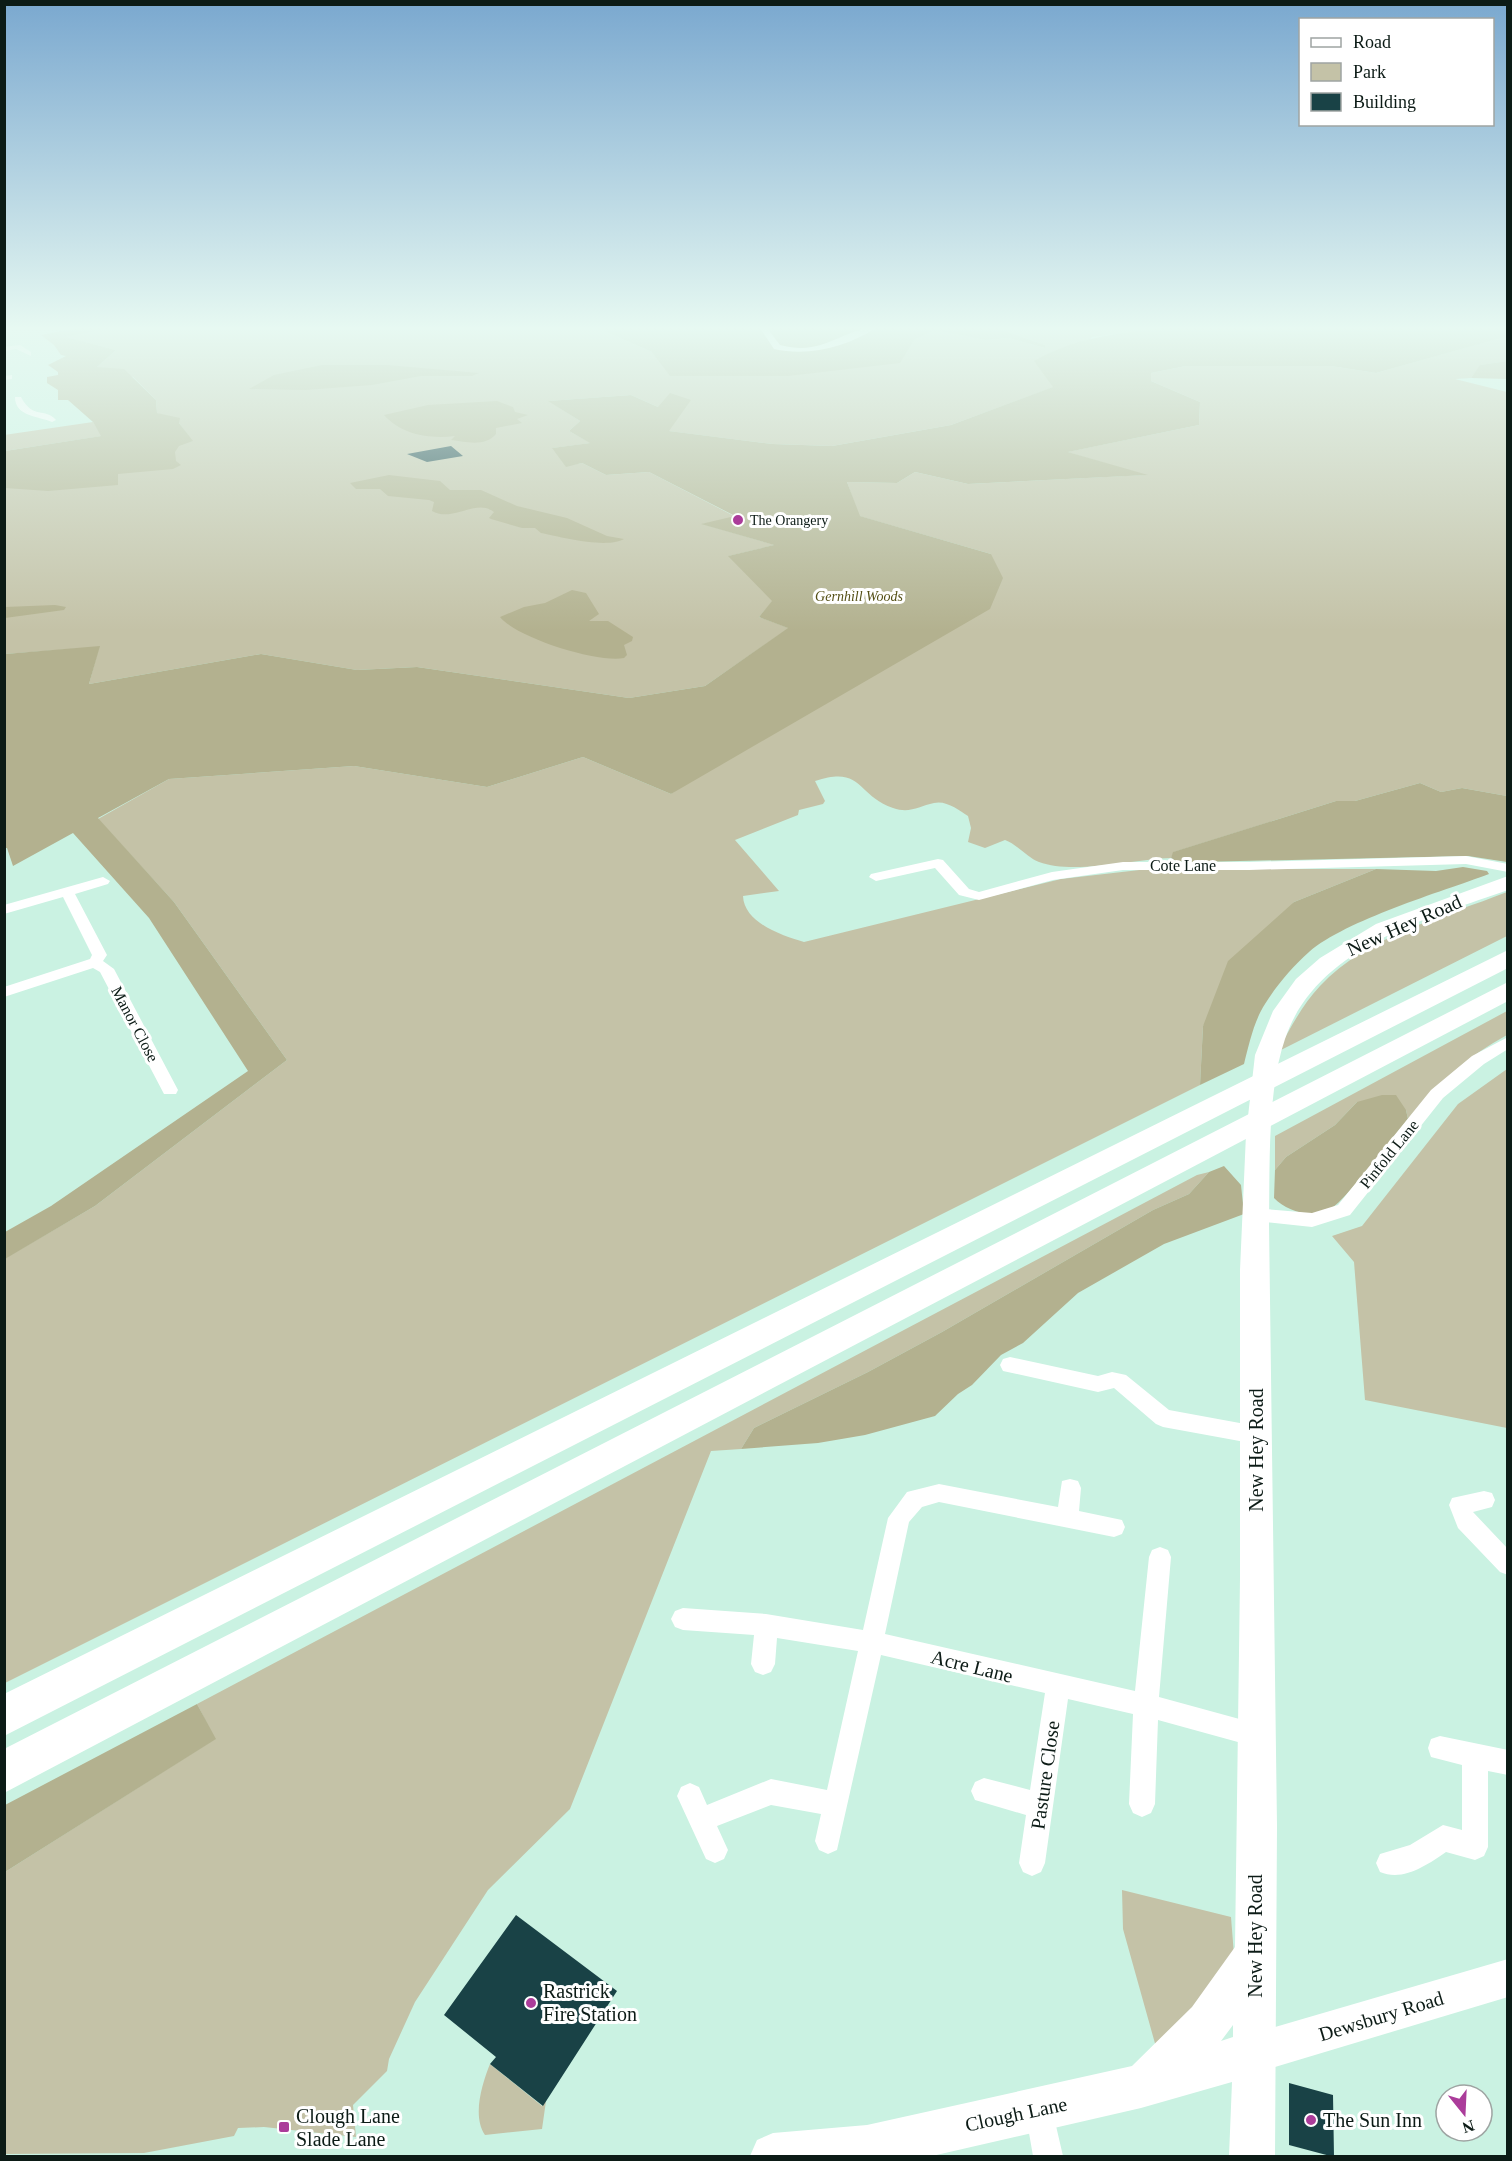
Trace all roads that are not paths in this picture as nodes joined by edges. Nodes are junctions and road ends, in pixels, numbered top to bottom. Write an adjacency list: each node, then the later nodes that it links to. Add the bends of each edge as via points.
1 (1508, 868): 2 (street, Cote Lane, via 1466,860 1124,866 1052,876 979,896 964,892 938,863)
2 (876, 877)
3 (103, 881): 5 (street)
4 (1508, 882): 13 (main road, New Hey Road, via 1371,936 1344,951 1302,987 1273,1032 1265,1059)
5 (67, 891): 6 (street); 8 (street, via 100,955)
6 (4, 910)
7 (1508, 958): 28 (highway)
8 (95, 962): 10 (street); 12 (street, Manor Close, via 106,969)
9 (1508, 990): 33 (highway)
10 (4, 992)
11 (1508, 1042): 13 (street, Pinfold Lane, via 1478,1060 1437,1094 1344,1210 1333,1217 1307,1221)
12 (170, 1090)
13 (1254, 1215): 15 (main road, New Hey Road)
14 (1010, 1365): 15 (street, via 1098,1384 1112,1380 1163,1418)
15 (1256, 1434): 29 (main road, New Hey Road)
16 (1070, 1488): 18 (street)
17 (1484, 1500): 21 (street, via 1460,1505 1466,1521)
18 (1068, 1517): 19 (street); 24 (street, via 939,1493 915,1498 898,1518)
19 (1113, 1527)
20 (1161, 1557): 27 (street)
21 (1508, 1565)
22 (683, 1619): 23 (street, Acre Lane)
23 (766, 1625): 24 (street, Acre Lane); 25 (street)
24 (872, 1642): 26 (street, Acre Lane); 36 (street)
25 (763, 1664)
26 (1058, 1687): 27 (street, Acre Lane); 38 (street, Pasture Close)
27 (1146, 1706): 29 (street, Acre Lane); 37 (street)
28 (4, 1716)
29 (1256, 1735): 44 (main road, New Hey Road)
30 (1440, 1748): 31 (street)
31 (1475, 1755): 32 (street); 43 (street, via 1475,1847 1443,1838 1416,1857)
32 (1508, 1763)
33 (4, 1772)
34 (984, 1791): 38 (street)
35 (690, 1796): 39 (street)
36 (834, 1804): 39 (street, via 771,1792); 40 (street)
37 (1142, 1804)
38 (1040, 1805): 42 (street, Pasture Close)
39 (701, 1820): 41 (street)
40 (828, 1841)
41 (715, 1850)
42 (1032, 1863)
43 (1389, 1863)
44 (1254, 1954): 46 (main road, New Hey Road); 47 (main road, via 1235,1990 1184,2050)
45 (1508, 1978): 46 (main road, Dewsbury Road)
46 (1255, 2053): 47 (main road, Clough Lane); 52 (main road, New Hey Road)
47 (1141, 2086): 48 (main road, Clough Lane)
48 (1040, 2110): 49 (main road, Clough Lane); 51 (street)
49 (865, 2152): 50 (main road, Clough Lane)
50 (772, 2157)
51 (1048, 2157)
52 (1252, 2157)

